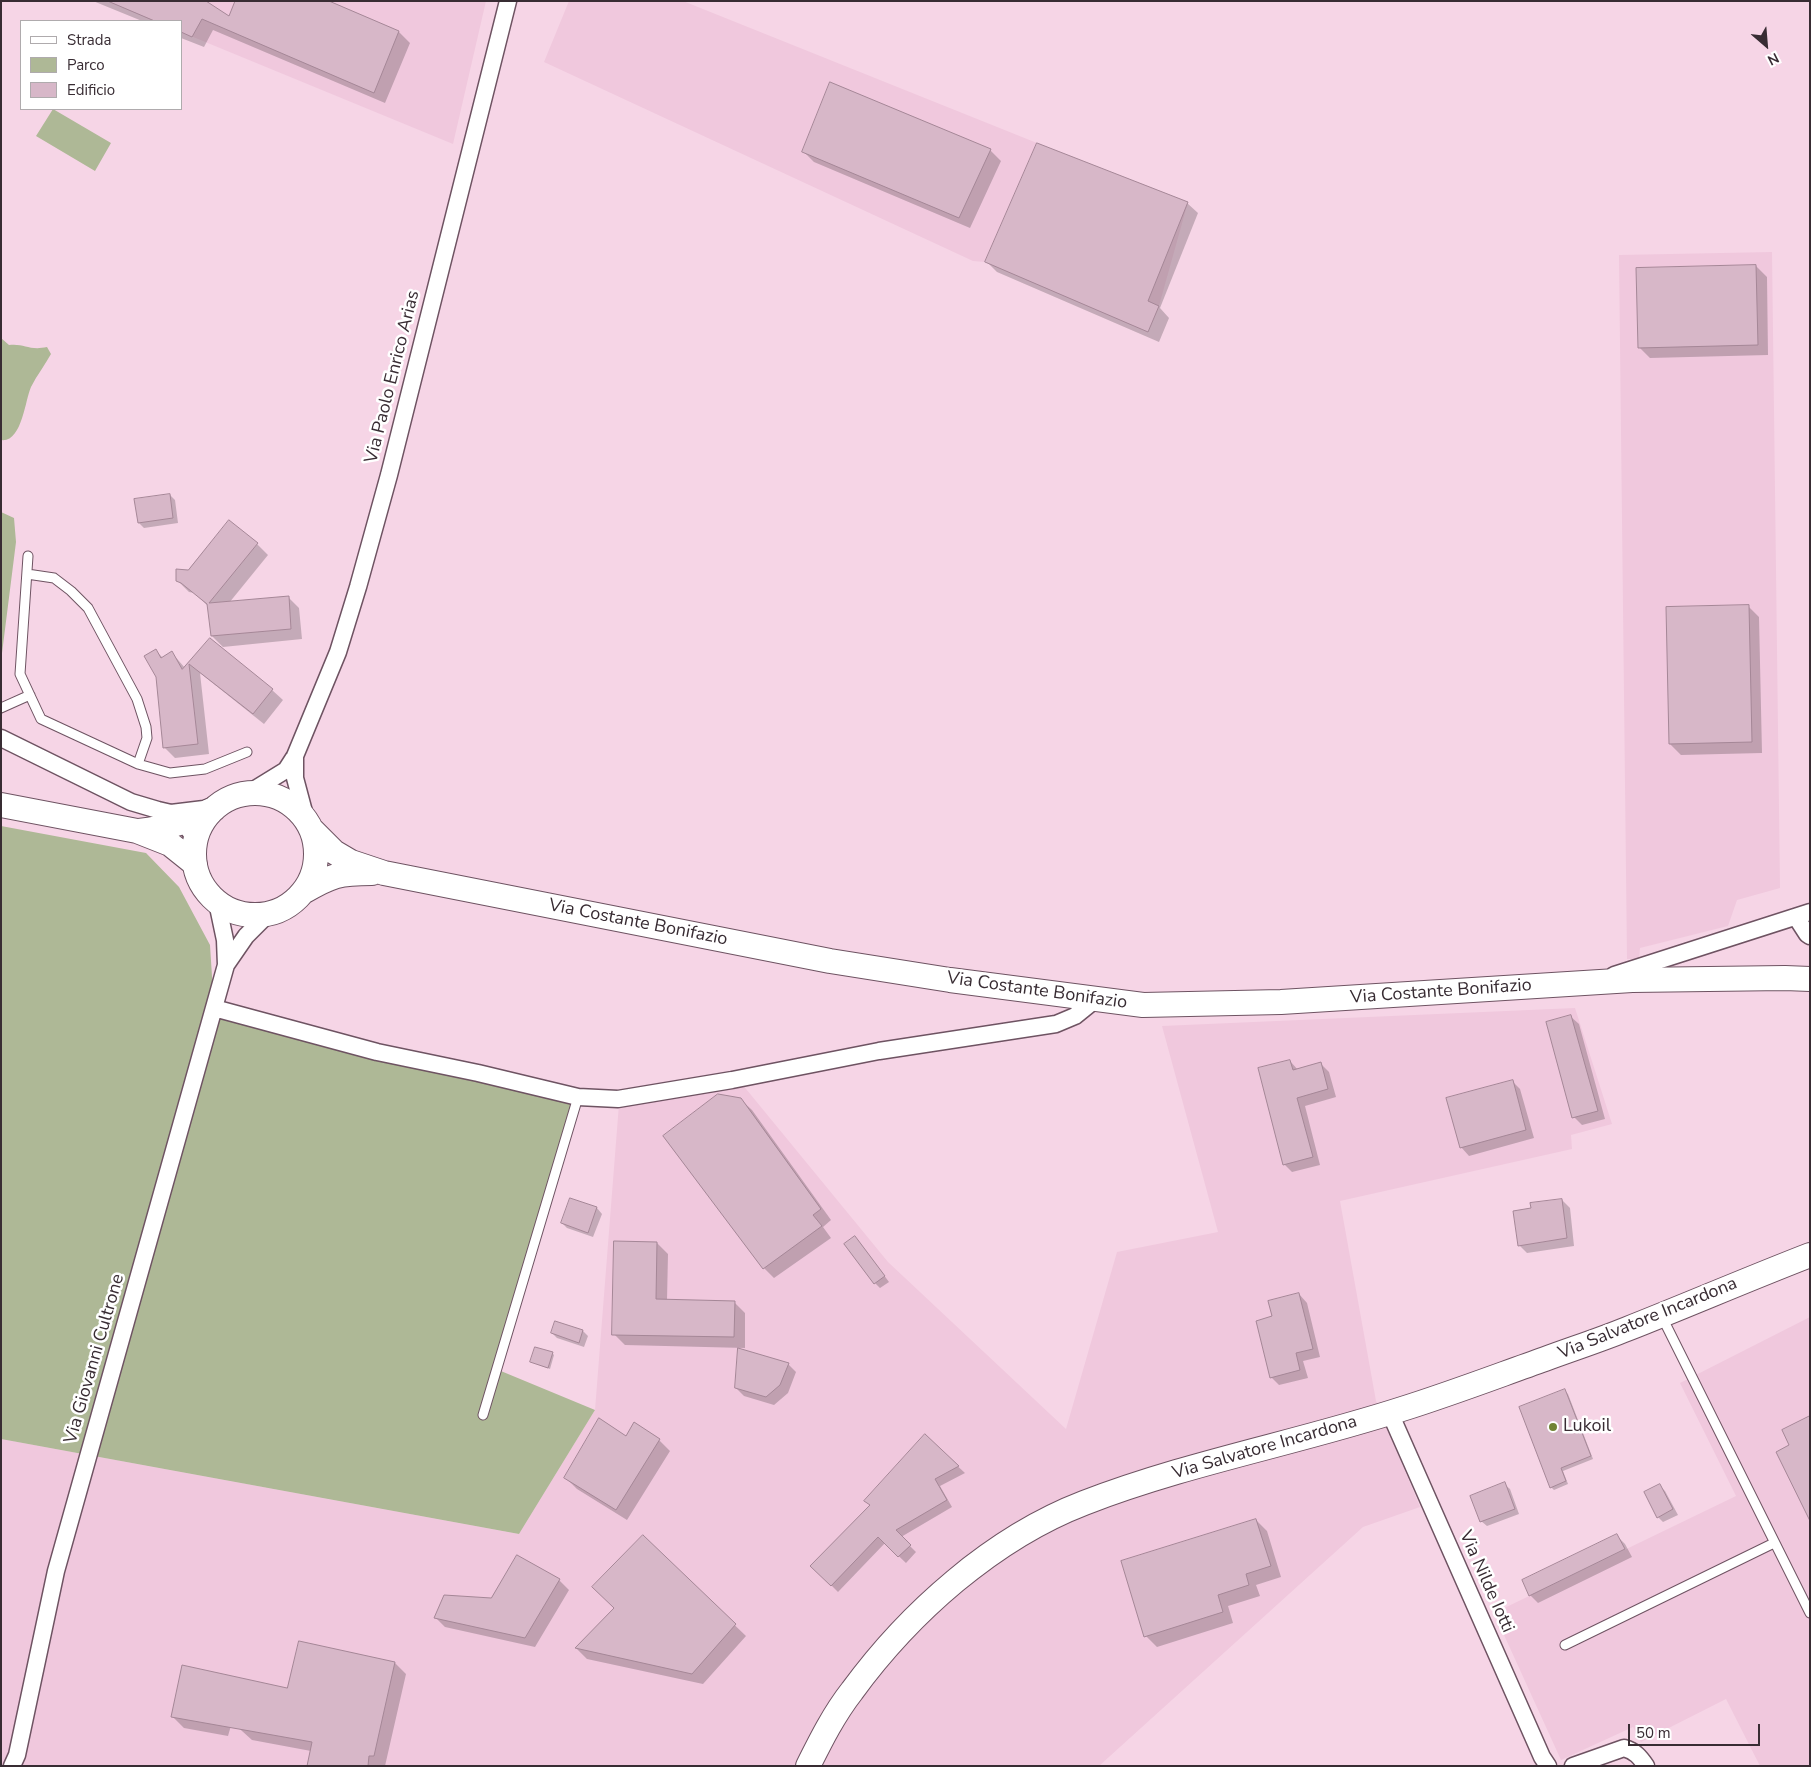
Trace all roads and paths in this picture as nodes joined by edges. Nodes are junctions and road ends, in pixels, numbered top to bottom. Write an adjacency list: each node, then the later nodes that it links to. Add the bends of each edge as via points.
1 (508, 1): 8 (street, Via Paolo Enrico Arias, via 358,587 338,652)
2 (28, 556): 3 (lane)
3 (27, 574): 4 (lane, via 20,674); 9 (lane, via 54,578 88,608 137,699 146,726 147,738)
4 (30, 695): 5 (lane); 9 (lane, via 41,719)
5 (1, 708)
6 (1, 738): 12 (street)
7 (247, 752): 9 (lane, via 204,769 170,773)
8 (295, 756): 10 (street, via 286,770); 13 (street, via 295,778)
9 (138, 764)
10 (231, 800): 12 (street, via 204,809); 12 (main road, via 205,821); 13 (main road, via 262,794 278,798 291,805)
11 (1, 805): 14 (main road)
12 (183, 825): 14 (main road); 15 (main road)
13 (309, 826): 16 (main road, via 334,852 351,862); 17 (main road, via 316,855 312,875)
14 (137, 831): 15 (main road, via 170,844)
15 (195, 864): 18 (main road, via 202,885)
16 (384, 873): 17 (main road, via 345,873); 27 (main road, Via Costante Bonifazio, via 830,961)
17 (303, 892): 19 (main road, via 293,902)
18 (217, 902): 19 (main road, via 233,911 250,915); 22 (street)
19 (268, 914): 22 (street, via 246,936)
20 (1803, 914): 21 (street); 25 (street)
21 (1810, 936)
22 (226, 964): 28 (street, Via Giovanni Cultrone)
23 (1699, 978): 24 (main road); 25 (main road, Via Costante Bonifazio); 26 (main road)
24 (1810, 979)
25 (1591, 983): 27 (main road, Via Costante Bonifazio, via 1281,1002 1143,1005)
26 (1810, 992)
27 (1096, 999): 29 (street, via 1075,1016 1056,1024 879,1051 618,1099)
28 (214, 1008): 29 (street, via 377,1052); 37 (street, Via Giovanni Cultrone, via 56,1571)
29 (578, 1097): 33 (lane)
30 (1810, 1255): 31 (main road, Via Salvatore Incardona)
31 (1661, 1315): 32 (main road, Via Salvatore Incardona); 34 (lane)
32 (1390, 1413): 38 (main road, Via Salvatore Incardona, via 1110,1494 1052,1517 1007,1543 933,1600 879,1656 850,1693); 39 (street, Via Nilde Iotti)
33 (482, 1415)
34 (1774, 1543): 35 (lane); 36 (lane)
35 (1810, 1613)
36 (1564, 1645)
37 (12, 1766)
38 (808, 1766)
39 (1548, 1766)
40 (1573, 1766): 41 (street, via 1624,1748 1632,1750)
41 (1646, 1766)

